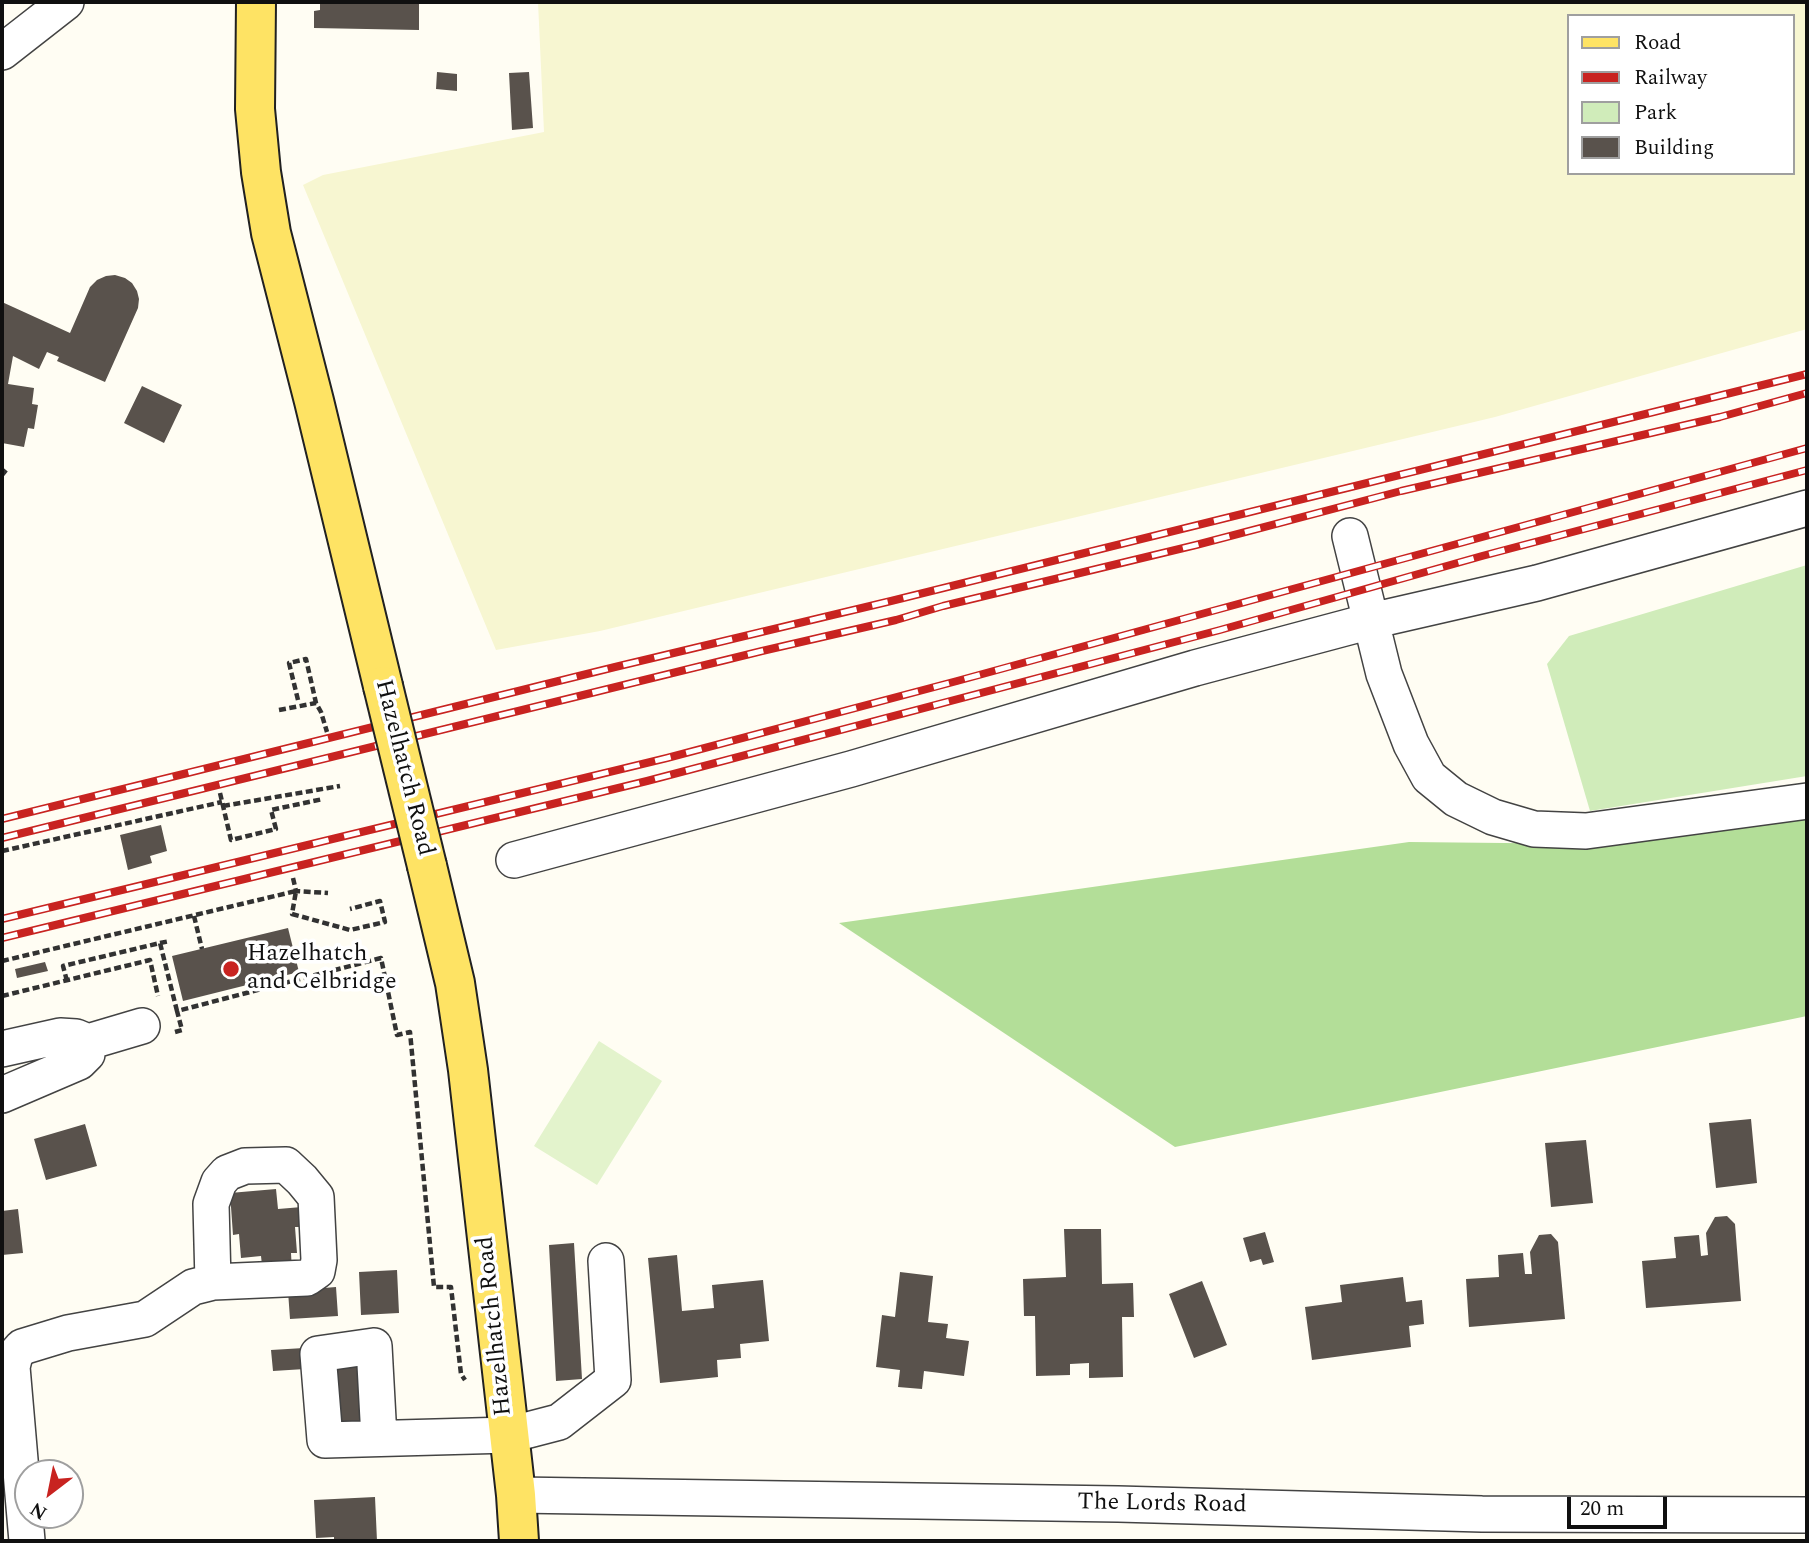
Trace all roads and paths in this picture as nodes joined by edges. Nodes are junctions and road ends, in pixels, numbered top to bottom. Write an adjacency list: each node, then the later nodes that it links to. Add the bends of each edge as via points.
1 (66, 2): 3 (street)
2 (257, 2): 39 (main road, Hazelhatch Road, bridge, via 255,109 271,233 455,984)
3 (2, 52)
4 (1807, 508): 6 (street, via 1537,583)
5 (1350, 536): 6 (street)
6 (1371, 621): 14 (street, via 1384,674 1411,744 1429,776 1456,799 1493,817 1534,829 1586,831); 17 (street)
7 (298, 700): 8 (path, via 289,663 306,659)
8 (316, 703): 9 (path); 10 (path)
9 (279, 710)
10 (327, 732)
11 (340, 786): 15 (path)
12 (220, 793): 15 (path)
13 (323, 799): 15 (path, via 271,810 276,829 231,840)
14 (1807, 802)
15 (222, 804): 16 (path)
16 (2, 851)
17 (513, 860)
18 (293, 878): 19 (path)
19 (296, 891): 20 (path); 21 (path, via 292,914 350,930 385,922 380,901); 22 (path)
20 (328, 893)
21 (350, 909)
22 (194, 916): 25 (path); 26 (path)
23 (170, 941): 24 (path)
24 (160, 943): 27 (path, via 63,966); 31 (path)
25 (202, 949)
26 (2, 961)
27 (67, 981): 29 (path); 32 (path, via 150,960)
28 (213, 993): 30 (path)
29 (2, 996)
30 (215, 1001): 31 (path); 38 (path, via 381,958 397,1035 410,1032 433,1287 451,1287 461,1374)
31 (177, 1011): 32 (path, via 182,1030)
32 (156, 1019): 33 (street)
33 (88, 1042): 34 (street, via 60,1036); 35 (street, via 87,1054 79,1062)
34 (2, 1049)
35 (2, 1094)
36 (606, 1261): 39 (street, via 613,1380 559,1422)
37 (214, 1282): 43 (street, via 193,1287 145,1319 68,1333 22,1347 15,1355 12,1367)
38 (467, 1383)
39 (509, 1435): 40 (street); 41 (main road, Hazelhatch Road)
40 (379, 1438)
41 (516, 1494): 42 (street, The Lords Road, via 1482,1514); 44 (main road, Hazelhatch Road)
42 (1807, 1515)
43 (27, 1541)
44 (519, 1541)

